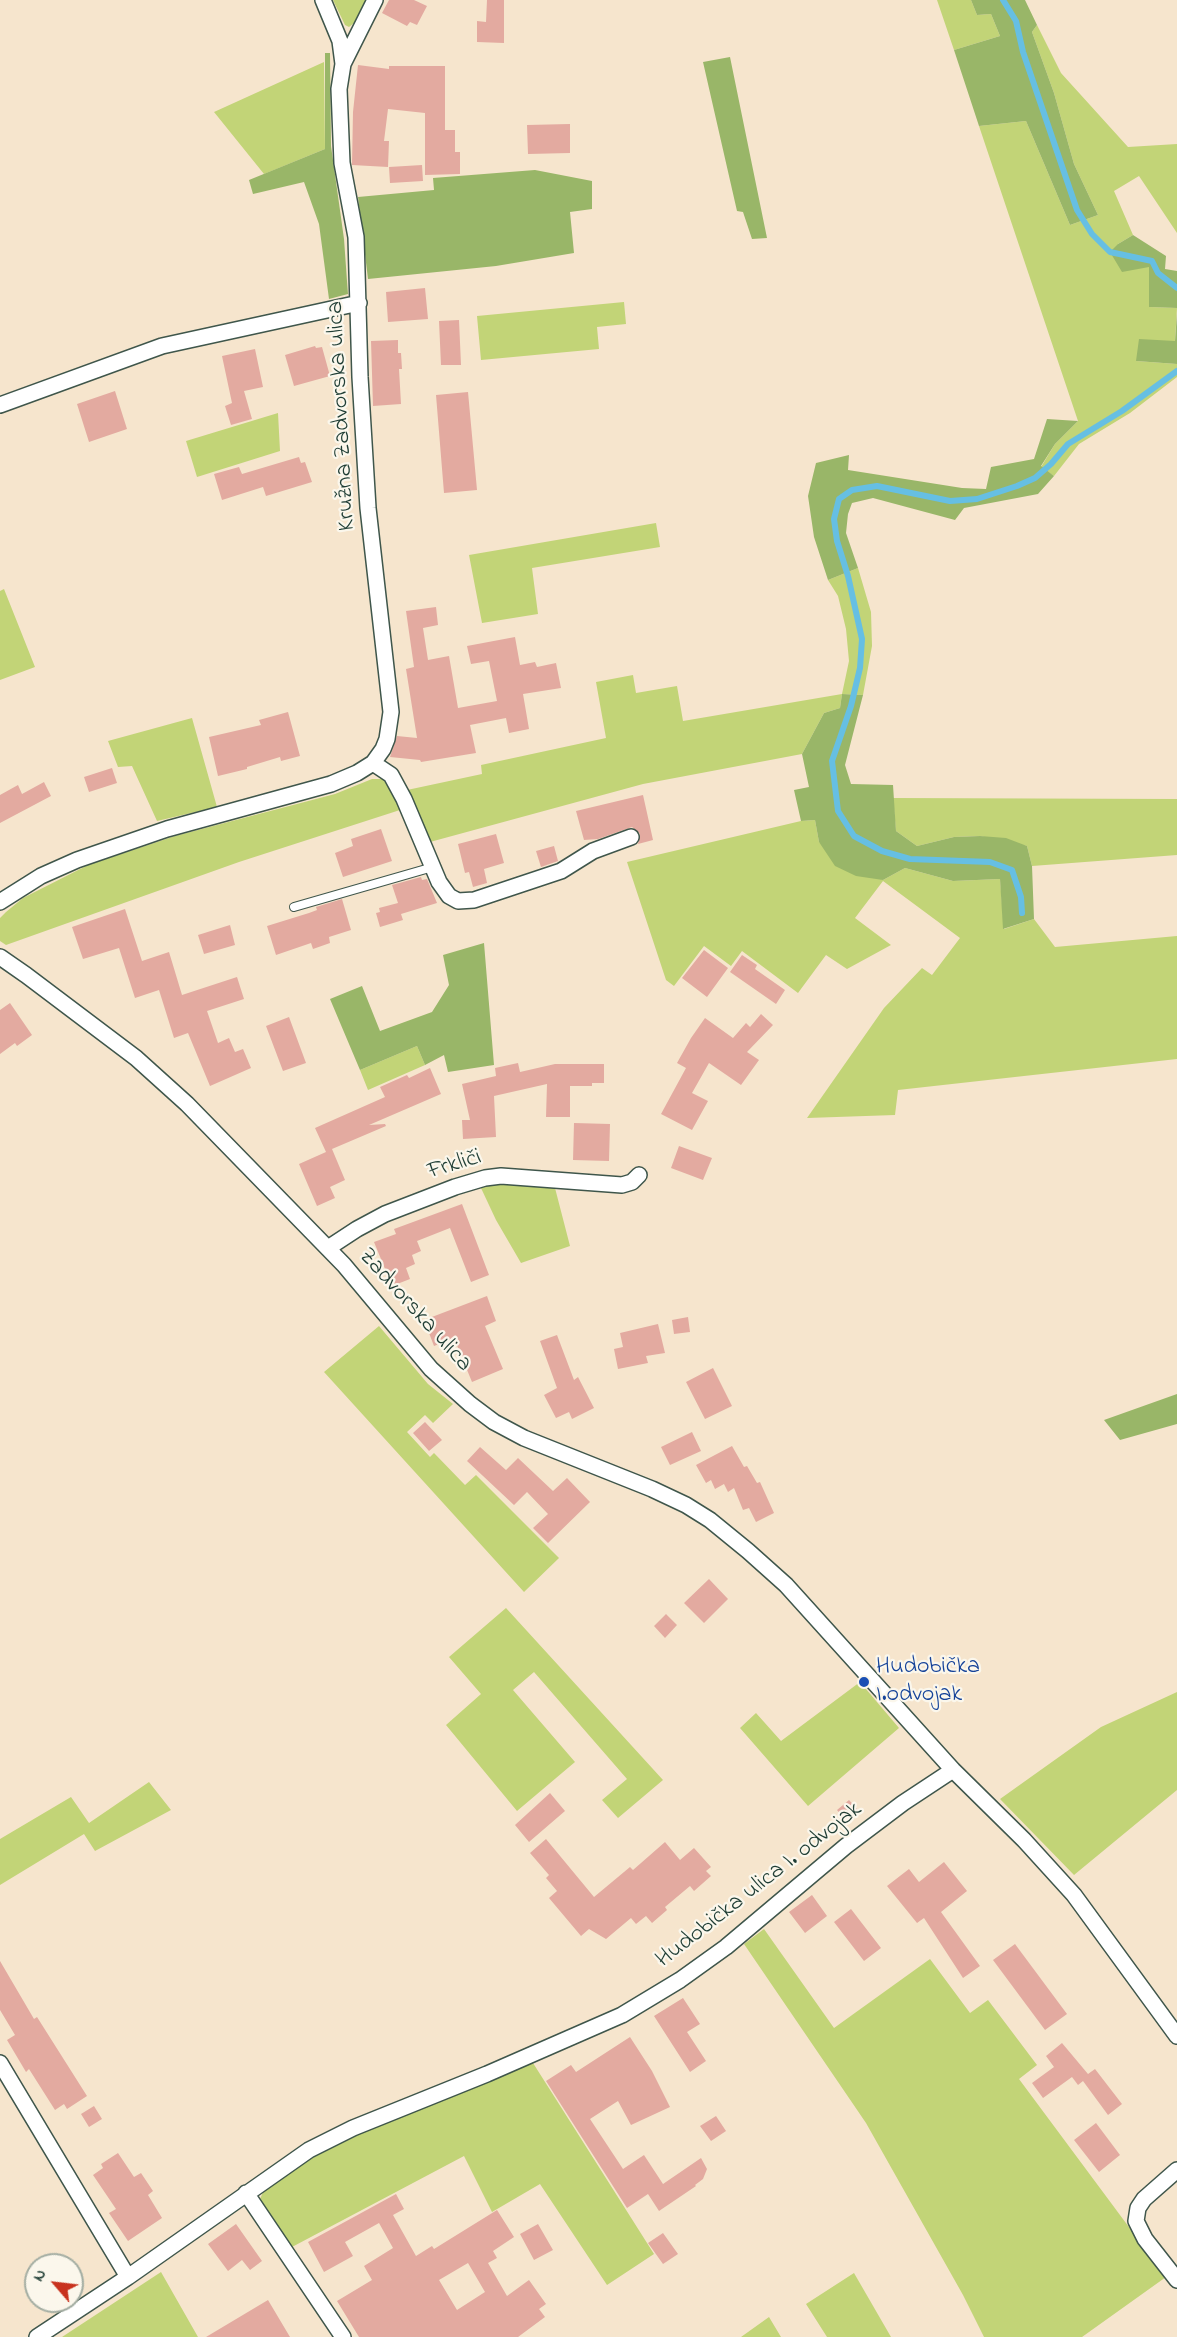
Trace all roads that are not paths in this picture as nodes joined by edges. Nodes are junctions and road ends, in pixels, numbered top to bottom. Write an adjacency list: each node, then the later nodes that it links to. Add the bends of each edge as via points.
1 (323, 0): 3 (street, Kružna Zadvorska ulica, via 340,41)
2 (375, 0): 3 (street, Kružna Zadvorska ulica)
3 (343, 64): 4 (street, Kružna Zadvorska ulica, via 339,89 342,164 356,237)
4 (359, 303): 5 (street, via 162,346); 6 (street, Kružna Zadvorska ulica, via 368,508 391,712 387,739)
5 (0, 405)
6 (373, 763): 8 (street, via 391,775); 9 (street, via 331,784 167,829 77,860 41,876)
7 (631, 837): 8 (street, via 593,851 561,871 474,900 458,901 450,896)
8 (433, 867): 10 (lane)
9 (0, 902)
10 (294, 907)
11 (0, 957): 13 (street, Zadvorska ulica, via 136,1058 187,1104)
12 (639, 1175): 13 (street, Frkliči, via 622,1185 485,1178 385,1214)
13 (328, 1248): 14 (street, Zadvorska ulica, via 430,1369 494,1422 686,1504 748,1551 786,1585)
14 (953, 1770): 15 (street, via 1074,1895); 18 (street, Hudobička ulica I. odvojak, via 846,1846 726,1947 622,2015 353,2128 309,2150)
15 (1177, 2036)
16 (0, 2063): 19 (street)
17 (1177, 2170): 20 (street, via 1144,2199 1136,2222)
18 (246, 2193): 19 (street, Hudobička ulica I. odvojak); 22 (street)
19 (128, 2277): 21 (street, Hudobička ulica I. odvojak)
20 (1177, 2280)
21 (37, 2337)
22 (343, 2337)

